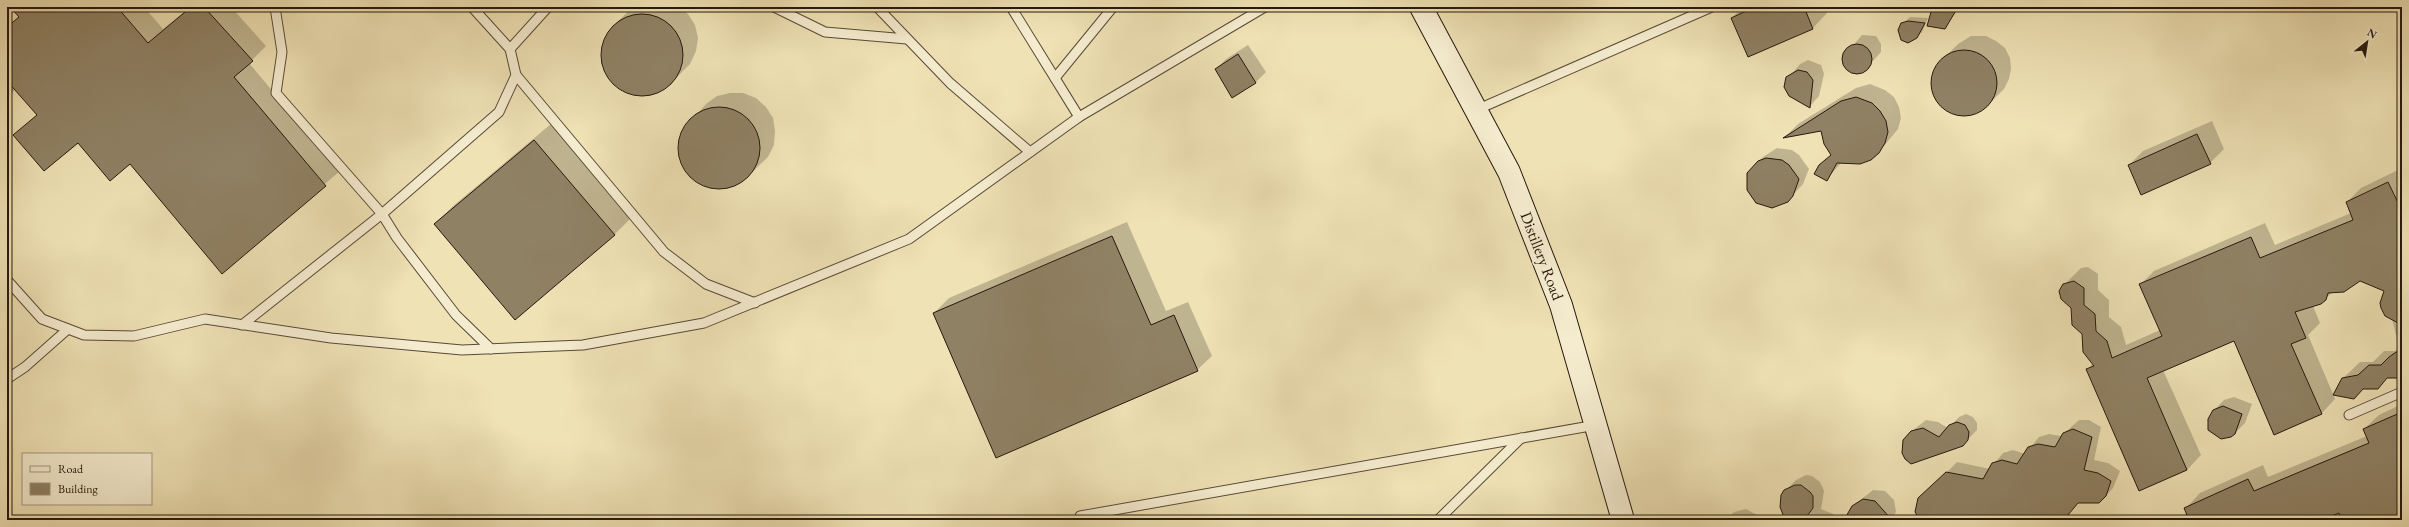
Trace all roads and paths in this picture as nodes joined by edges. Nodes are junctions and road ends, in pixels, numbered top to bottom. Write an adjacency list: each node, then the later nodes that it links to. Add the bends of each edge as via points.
1 (276, 7): 18 (lane, via 282,52 276,94)
2 (472, 7): 12 (lane)
3 (548, 7): 12 (lane)
4 (774, 7): 11 (lane, via 825,32)
5 (877, 7): 11 (lane)
6 (1011, 7): 14 (lane)
7 (1113, 7): 14 (lane)
8 (1265, 7): 16 (lane)
9 (1421, 7): 15 (street, Distillery Road)
10 (1712, 7): 15 (lane)
11 (907, 40): 17 (lane, via 950,83)
12 (510, 49): 13 (lane)
13 (516, 75): 18 (lane, via 499,112); 20 (lane, via 664,252 706,284)
14 (1055, 78): 16 (lane)
15 (1476, 110): 27 (street, Distillery Road, via 1509,172 1561,305)
16 (1079, 117): 17 (lane)
17 (1030, 152): 20 (lane, via 909,239)
18 (382, 214): 21 (lane); 23 (lane, via 397,238 456,315)
19 (7, 280): 22 (lane, via 42,319)
20 (755, 302): 23 (lane, via 704,324 583,345)
21 (242, 325): 22 (lane, via 204,319 134,336 84,335); 23 (lane, via 331,338 462,350)
22 (68, 329): 24 (lane, via 25,367)
23 (491, 349)
24 (7, 379)
25 (2402, 392): 26 (lane)
26 (2349, 415)
27 (1596, 425): 28 (lane); 31 (street, Distillery Road)
28 (1521, 438): 29 (lane); 30 (lane)
29 (1080, 516)
30 (1438, 520)
31 (1623, 520)

